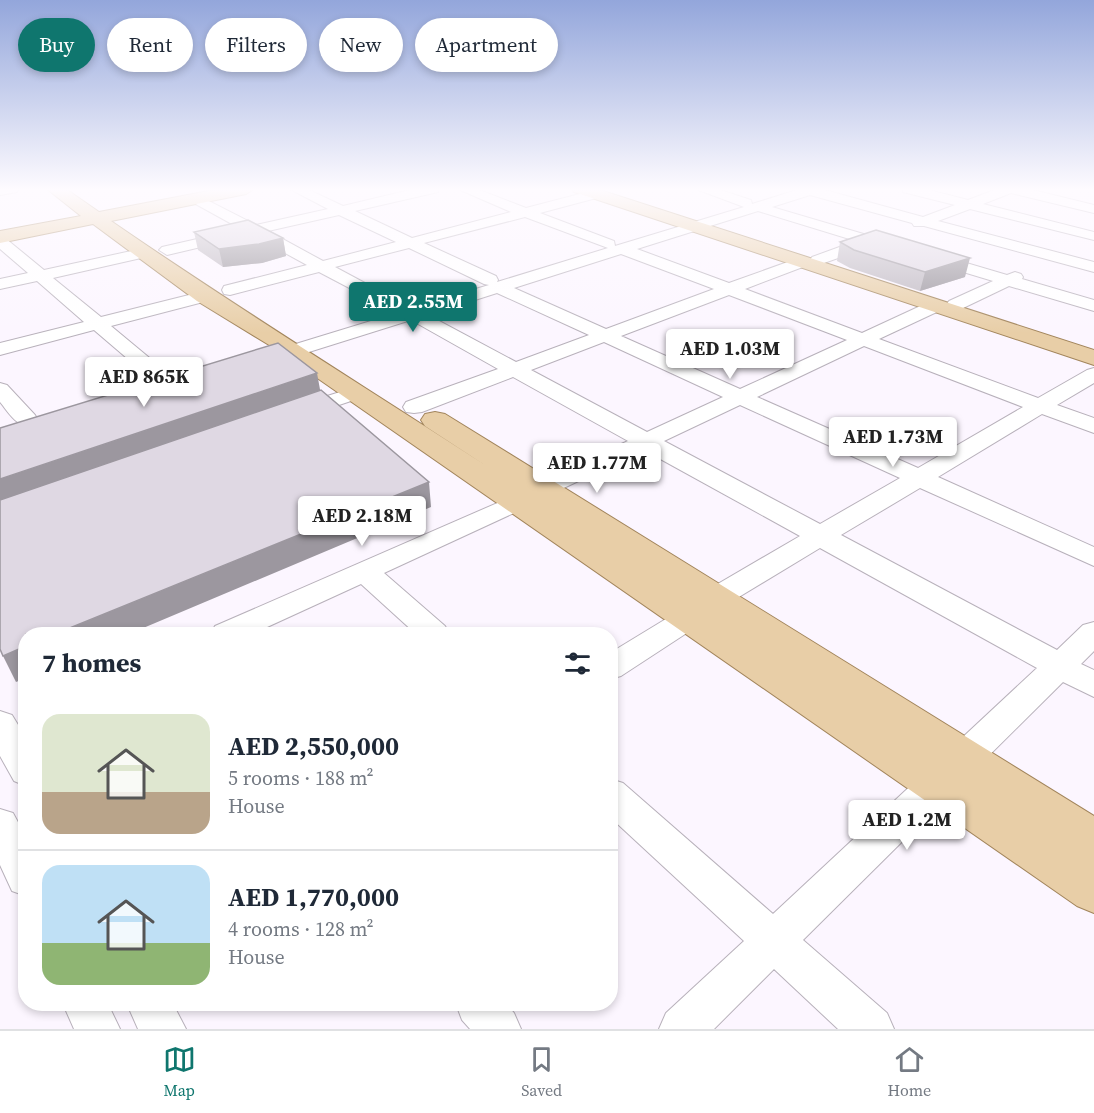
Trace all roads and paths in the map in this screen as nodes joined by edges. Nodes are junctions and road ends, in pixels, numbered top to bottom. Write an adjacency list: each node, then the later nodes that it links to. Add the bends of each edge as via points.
1 (136, 237): 17 (main road)
2 (221, 237): 17 (street)
3 (267, 237): 20 (street)
4 (399, 237): 14 (street)
5 (417, 237): 14 (street)
6 (589, 237): 16 (street)
7 (648, 237): 16 (street)
8 (736, 237): 19 (main road)
9 (862, 237): 15 (street)
10 (880, 237): 15 (street)
11 (983, 237): 18 (street)
12 (1094, 238): 18 (street)
13 (0, 239): 22 (street)
14 (405, 240): 20 (street); 24 (street)
15 (872, 240): 19 (street); 23 (street)
16 (616, 247): 24 (street); 26 (street)
17 (156, 251): 22 (street); 27 (main road)
18 (1057, 257): 21 (street); 23 (street)
19 (810, 261): 26 (street); 28 (main road)
20 (316, 263): 27 (street); 30 (street)
21 (1094, 267)
22 (41, 276): 25 (street); 31 (street)
23 (1008, 280): 28 (street); 29 (street)
24 (494, 284): 30 (street); 32 (street)
25 (0, 285)
26 (729, 289): 32 (street); 33 (street)
27 (213, 290): 31 (street); 35 (main road)
28 (945, 305): 33 (street); 37 (main road); 38 (main road)
29 (1094, 306)
30 (406, 311): 35 (street); 40 (street)
31 (94, 320): 34 (street); 36 (street); 44 (street)
32 (604, 336): 40 (street); 47 (street)
33 (863, 339): 47 (street); 48 (street)
34 (0, 340)
35 (299, 343): 39 (street); 46 (main road); 49 (main road)
36 (0, 349)
37 (1094, 349)
38 (1094, 358)
39 (249, 359)
40 (514, 369): 49 (street); 53 (street)
41 (1094, 374): 48 (street)
42 (183, 379): 44 (street)
43 (140, 386): 44 (street)
44 (161, 386)
45 (0, 390): 51 (street)
46 (356, 393): 50 (street); 55 (main road)
47 (739, 397): 53 (street); 54 (street)
48 (1040, 405): 52 (street); 54 (street)
49 (414, 407): 55 (main road)
50 (278, 420)
51 (28, 425)
52 (1094, 426)
53 (645, 441): 55 (street); 56 (street)
54 (918, 478): 56 (street); 57 (street)
55 (530, 495): 58 (street); 59 (main road)
56 (820, 536): 59 (street); 64 (street)
57 (1094, 556)
58 (364, 572): 60 (street); 61 (street)
59 (702, 608): 63 (street); 68 (main road); 69 (main road)
60 (242, 627)
61 (426, 627)
62 (1094, 633): 64 (street)
63 (618, 663)
64 (1059, 666): 65 (street); 68 (street)
65 (1094, 685)
66 (10, 728): 67 (street)
67 (18, 750)
68 (964, 758): 69 (street); 72 (main road)
69 (937, 784): 74 (main road); 75 (street)
70 (618, 801): 75 (street)
71 (0, 825): 73 (street)
72 (1094, 841)
73 (18, 862)
74 (1094, 890)
75 (774, 941): 82 (street); 83 (street)
76 (88, 1011): 79 (street)
77 (153, 1011): 80 (street)
78 (484, 1011): 81 (street)
79 (97, 1029)
80 (163, 1029)
81 (498, 1029)
82 (682, 1029)
83 (871, 1029)

